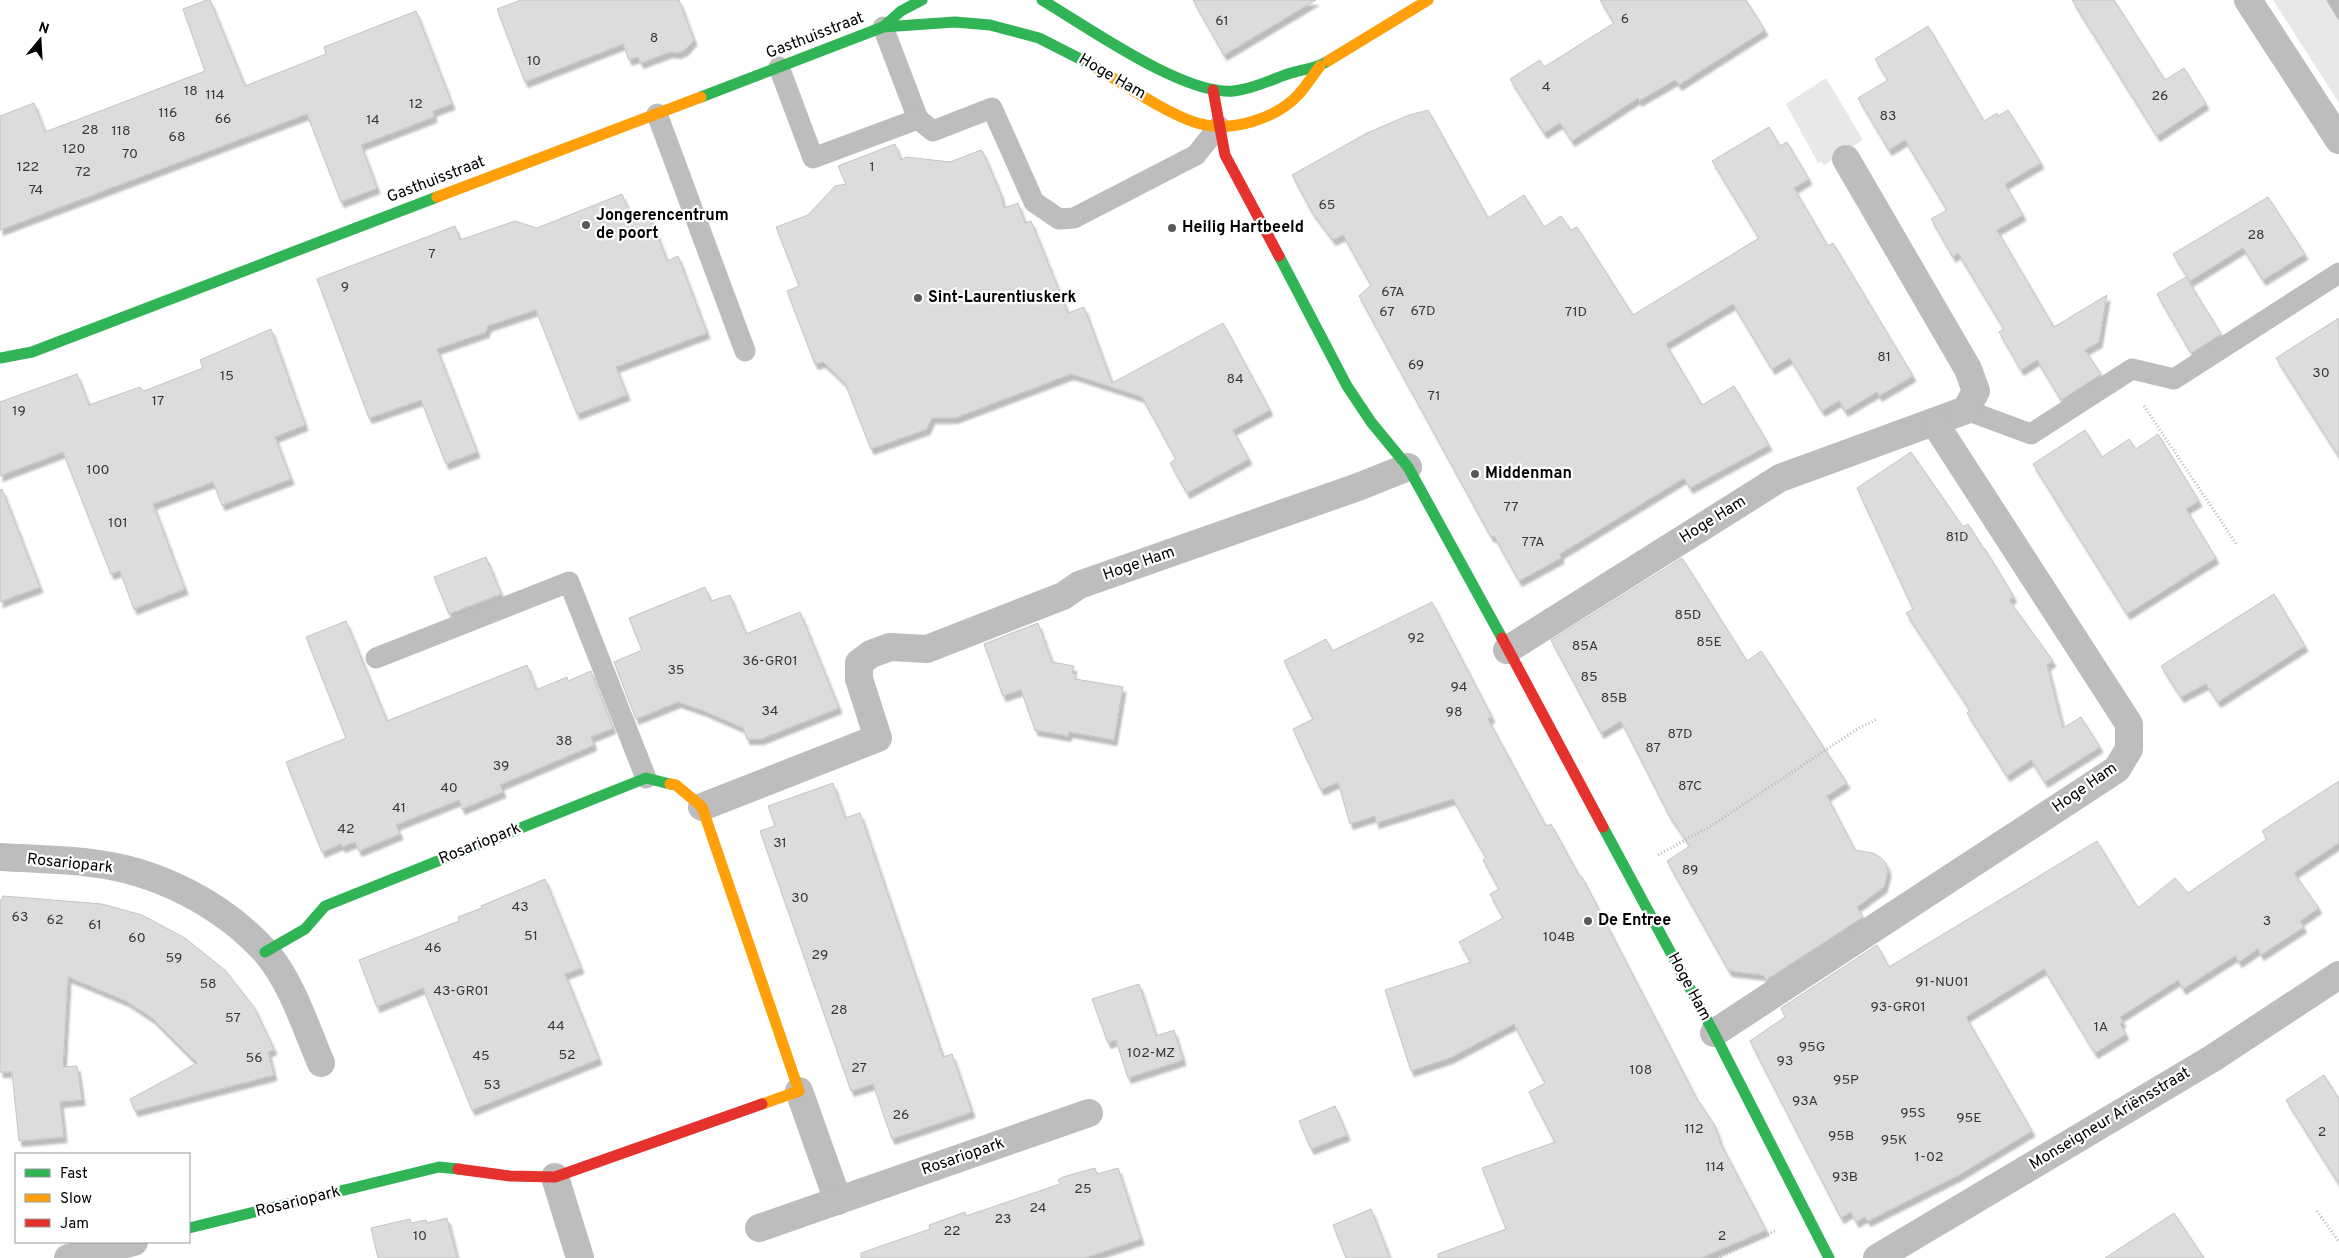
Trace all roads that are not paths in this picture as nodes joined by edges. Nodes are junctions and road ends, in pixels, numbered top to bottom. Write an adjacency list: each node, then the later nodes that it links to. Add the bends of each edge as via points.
1 (922, 0): 6 (street, Gasthuisstraat, via 901,11)
2 (1042, 0): 5 (street)
3 (1428, 0): 8 (street)
4 (2248, 0): 14 (street)
5 (1054, 7): 10 (street, Hoge Ham, via 1144,61 1182,80)
6 (883, 27): 7 (street, Gasthuisstraat, via 955,22); 9 (street, Gasthuisstraat); 12 (lane)
7 (1041, 34): 13 (street, Hoge Ham, via 1175,113 1198,123)
8 (1320, 66): 10 (street, via 1251,88); 13 (street, via 1299,94 1278,111 1254,121)
9 (779, 67): 11 (street, Gasthuisstraat); 12 (lane, via 813,158)
10 (1213, 90): 13 (street, Hoge Ham)
11 (657, 114): 17 (lane); 18 (street, Gasthuisstraat, via 32,352)
12 (918, 119): 13 (lane, via 933,131 992,108 1034,202 1059,219 1074,218 1196,155)
13 (1219, 126): 21 (street, Hoge Ham, via 1225,155 1347,386)
14 (2339, 140)
15 (1846, 159): 19 (street, via 1968,369 1976,391)
16 (2339, 273): 19 (lane, via 2174,379 2132,369 2031,434)
17 (745, 350)
18 (0, 358)
19 (1966, 410): 20 (street, Hoge Ham)
20 (1934, 422): 22 (street, Hoge Ham, via 1780,478); 29 (street, Hoge Ham, via 2129,724 2129,749 2117,769)
21 (1408, 467): 22 (street, Hoge Ham); 25 (street, Hoge Ham, via 1080,586 1063,596 927,649 890,647 871,654 859,663 859,679 878,738)
22 (1507, 650): 29 (street, Hoge Ham)
23 (376, 658): 24 (lane, via 569,582)
24 (646, 778): 25 (street, via 676,785); 27 (street, Rosariopark, via 325,906 306,929)
25 (702, 807): 31 (street)
26 (0, 857): 27 (street, Rosariopark, via 92,863 168,883 211,906)
27 (265, 952): 30 (street, Rosariopark, via 291,991)
28 (2339, 975): 41 (street, Monseigneur Ariënsstraat, via 2213,1058)
29 (1714, 1033): 40 (street, Hoge Ham)
30 (321, 1063)
31 (799, 1091): 33 (street, Rosariopark); 34 (street)
32 (1089, 1113): 34 (street, Rosariopark)
33 (555, 1177): 35 (street, Rosariopark, via 510,1176 439,1167); 39 (street)
34 (838, 1201): 36 (street, Rosariopark)
35 (190, 1228)
36 (759, 1228)
37 (130, 1243): 38 (street)
38 (68, 1258)
39 (580, 1258)
40 (1829, 1258)
41 (1877, 1258)

